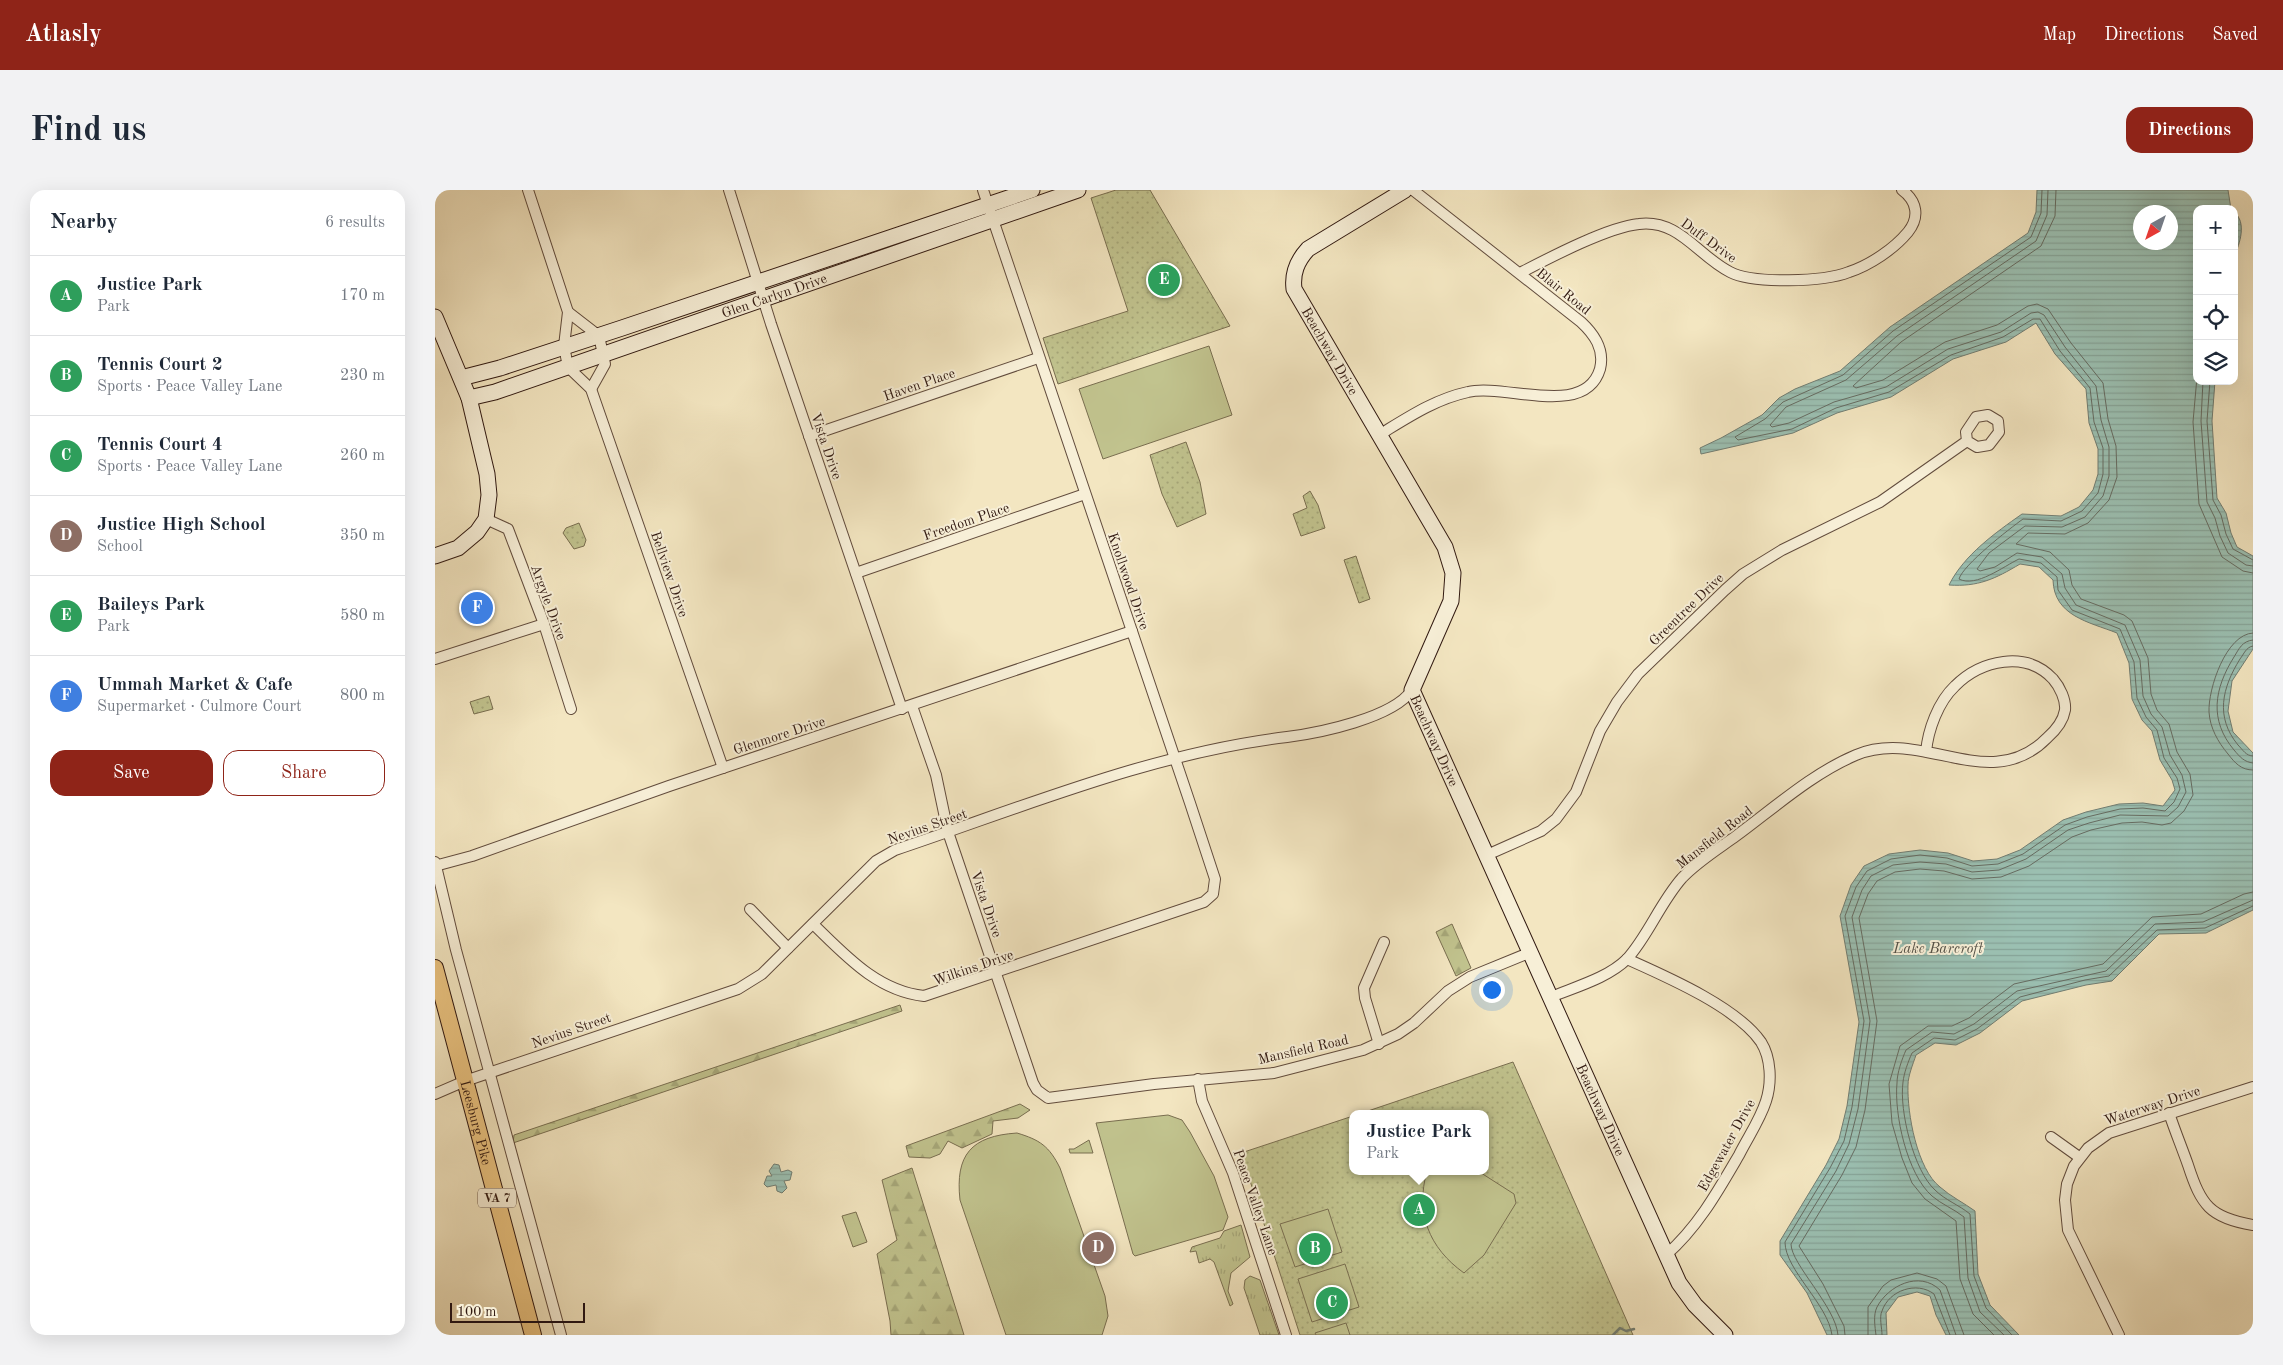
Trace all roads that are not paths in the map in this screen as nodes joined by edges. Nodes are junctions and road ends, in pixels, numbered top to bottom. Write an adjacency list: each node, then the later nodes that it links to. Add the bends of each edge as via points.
1 (528, 190): 13 (street)
2 (729, 190): 11 (street, Vista Drive)
3 (1032, 190): 8 (street, Glen Carlyn Drive)
4 (1078, 190): 9 (street, Glen Carlyn Drive)
5 (1405, 190): 23 (street, Beachway Drive, via 1308,249 1297,263 1293,281 1297,297)
6 (1413, 190): 10 (street, Blair Road)
7 (1902, 190): 10 (street, Duff Drive, via 1914,204 1916,216 1907,234 1866,264 1836,276 1745,279 1715,264 1674,230 1653,224 1639,224 1575,247)
8 (985, 197): 9 (street, Knollwood Drive); 11 (street, Glen Carlyn Drive)
9 (992, 221): 12 (street, Glen Carlyn Drive); 18 (street, Knollwood Drive)
10 (1520, 274): 23 (street, Blair Road, via 1590,331 1600,348 1601,358 1595,379 1580,392 1560,397 1495,389 1468,392 1440,400)
11 (759, 282): 12 (street, Vista Drive); 15 (street, Glen Carlyn Drive)
12 (764, 299): 17 (street, Glen Carlyn Drive); 24 (street, Vista Drive)
13 (568, 312): 15 (street); 16 (street)
14 (435, 317): 20 (street)
15 (599, 336): 16 (street, Glen Carlyn Drive); 17 (street)
16 (564, 346): 19 (street); 20 (street, Glen Carlyn Drive)
17 (603, 354): 19 (street, Glen Carlyn Drive); 21 (street, via 605,364)
18 (1038, 358): 24 (street, Haven Place); 26 (street, Knollwood Drive)
19 (568, 367): 21 (street, Bellview Drive); 22 (street, Glen Carlyn Drive)
20 (461, 378): 22 (street)
21 (591, 389): 38 (street, Bellview Drive)
22 (469, 398): 27 (street, via 489,485)
23 (1379, 435): 33 (street, Beachway Drive, via 1445,547 1453,573 1446,616)
24 (809, 436): 29 (street, Vista Drive)
25 (1967, 441): 40 (street, Greentree Drive, via 1880,502 1782,550 1743,574 1638,674 1600,731 1576,792 1556,819 1541,831)
26 (1085, 494): 29 (street, Freedom Place); 31 (street, Knollwood Drive)
27 (486, 519): 28 (street, via 469,541); 30 (street, Argyle Drive, via 508,530)
28 (435, 556)
29 (856, 573): 34 (street, Vista Drive)
30 (544, 624): 32 (street); 35 (street, Argyle Drive)
31 (1131, 631): 34 (street, Glenmore Drive); 37 (street, Knollwood Drive)
32 (435, 659)
33 (1412, 690): 37 (street, Nevius Street, via 1397,704 1339,728 1238,743); 40 (street, Beachway Drive)
34 (907, 707): 38 (street, Glenmore Drive); 39 (street, Vista Drive, via 936,775)
35 (571, 709)
36 (1926, 752): 36 (street, Mansfield Road, via 1987,763 2005,763 2021,758 2041,745 2063,719 2065,708 2057,684 2047,672 2031,664 2012,661 1990,664 1970,674 1953,688 1945,701 1927,736); 48 (street, Mansfield Road, via 1904,748 1879,750 1859,754 1827,770 1685,876 1654,915)
37 (1174, 757): 39 (street, Nevius Street); 44 (street, Knollwood Drive, via 1215,879 1215,890 1204,902)
38 (723, 768): 41 (street, Glenmore Drive, via 472,856)
39 (948, 832): 43 (street, Nevius Street, via 895,850 876,861); 50 (street, Vista Drive)
40 (1487, 855): 47 (street, Beachway Drive)
41 (435, 865): 53 (street)
42 (750, 908): 46 (street)
43 (813, 924): 46 (street, Nevius Street); 50 (street, Wilkins Drive, via 858,967 901,992 931,996)
44 (1130, 928): 50 (street, Wilkins Drive)
45 (1384, 942): 52 (street, via 1364,988)
46 (788, 948): 53 (street, Nevius Street, via 761,974 738,989)
47 (1531, 952): 51 (street, Beachway Drive); 52 (street, Mansfield Road, via 1456,985 1414,1023)
48 (1627, 959): 51 (street, Mansfield Road, via 1611,971); 63 (street, Edgewater Drive, via 1670,979 1740,1020 1761,1043 1769,1064 1767,1100 1752,1131 1698,1222)
49 (435, 968): 55 (main road, Leesburg Pike / VA 7)
50 (997, 973): 58 (street, Vista Drive, via 1033,1083 1043,1096)
51 (1551, 998): 63 (street, Beachway Drive)
52 (1379, 1044): 54 (street, Mansfield Road, via 1274,1072)
53 (489, 1073): 55 (street, Nevius Street); 65 (street)
54 (1197, 1079): 58 (street, Mansfield Road); 66 (street, Peace Valley Lane, via 1202,1102 1233,1173)
55 (465, 1081): 57 (street, Nevius Street); 64 (main road, Leesburg Pike / VA 7)
56 (2253, 1087): 59 (street, Waterway Drive)
57 (435, 1094)
58 (1055, 1098)
59 (2169, 1114): 61 (street, Waterway Drive, via 2109,1133); 62 (street, via 2204,1204 2223,1218)
60 (2051, 1137): 61 (street)
61 (2079, 1157): 68 (street, Waterway Drive, via 2067,1184 2065,1216 2068,1230)
62 (2253, 1226)
63 (1666, 1255): 67 (street, Beachway Drive, via 1685,1293)
64 (533, 1335)
65 (561, 1335)
66 (1286, 1335)
67 (1725, 1335)
68 (2119, 1335)

